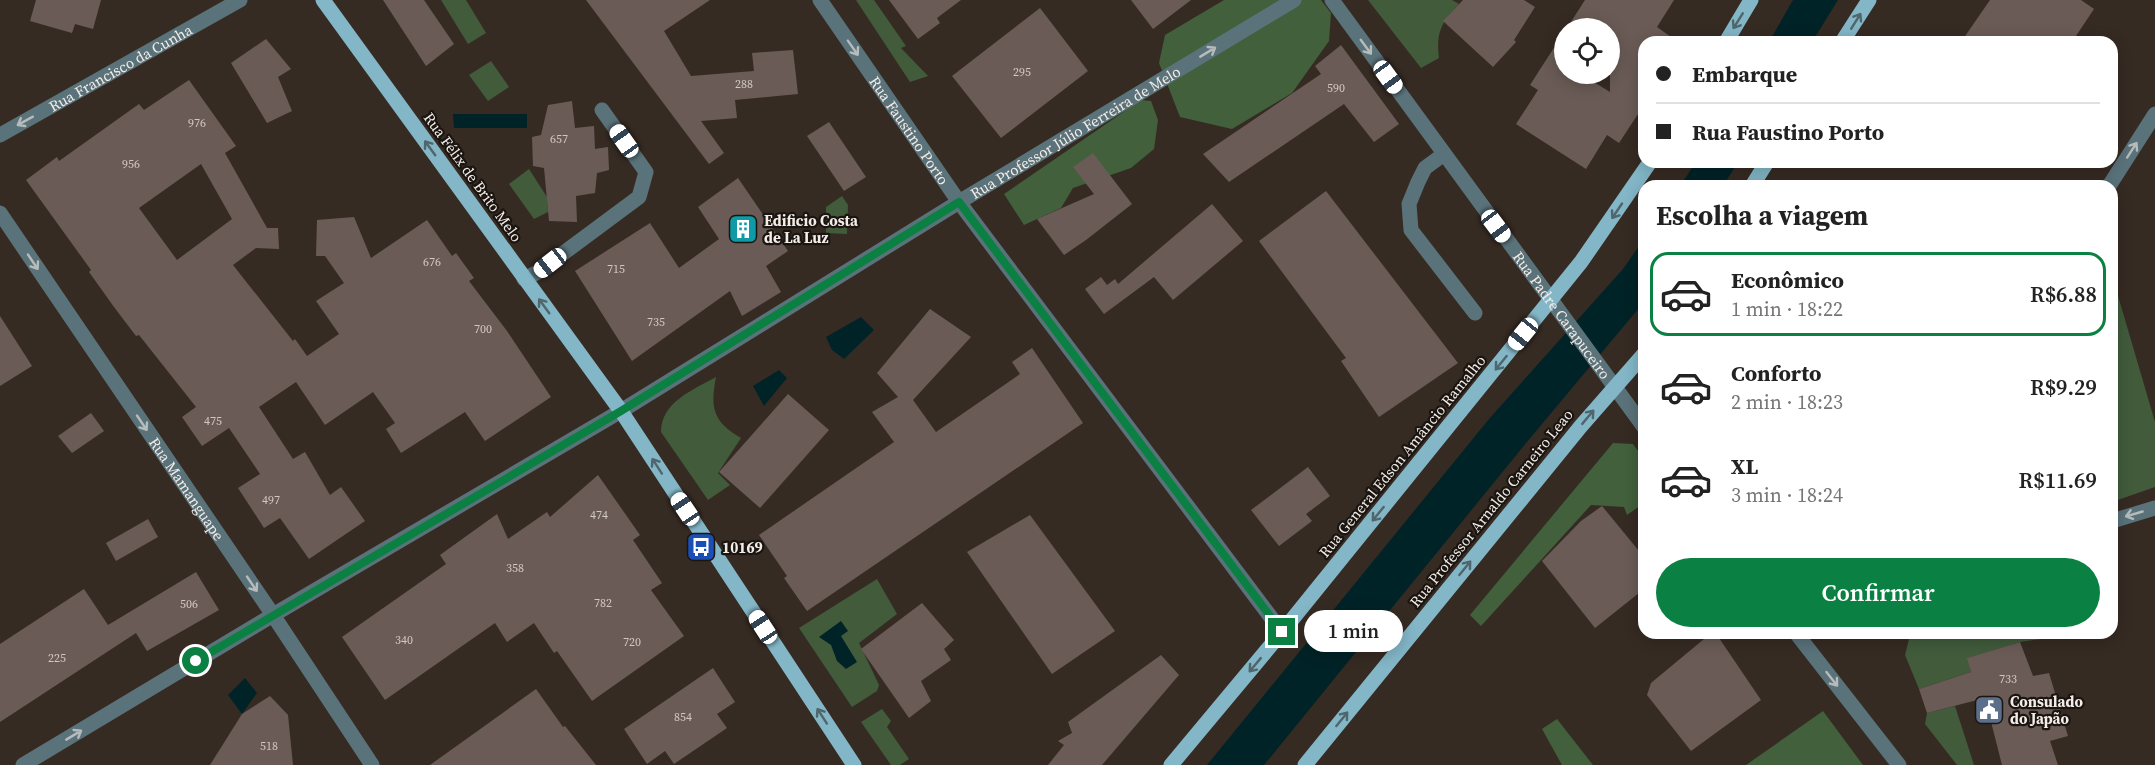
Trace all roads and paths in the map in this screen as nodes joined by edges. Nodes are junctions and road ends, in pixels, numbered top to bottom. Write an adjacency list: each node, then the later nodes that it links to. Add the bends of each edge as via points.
1 (240, 0): 12 (street, Rua Francisco da Cunha, one-way to 12)
2 (323, 0): 18 (main road, Rua Félix de Brito Melo, one-way to 2)
3 (820, 0): 16 (street, Rua Faustino Porto, one-way to 16)
4 (1294, 0): 16 (street, Rua Professor Júlio Ferreira de Melo, one-way to 4)
5 (1332, 0): 13 (street, Rua Padre Carapuceiro, one-way to 13)
6 (1751, 0): 8 (main road, one-way to 8)
7 (1869, 0): 9 (main road, one-way to 7)
8 (1729, 36)
9 (1846, 36)
10 (602, 110): 18 (street, via 646,172 639,197)
11 (2155, 114): 15 (street, one-way to 11)
12 (0, 135)
13 (1444, 154): 19 (street, Rua Padre Carapuceiro); 20 (street, via 1425,168 1418,182 1409,204 1411,230)
14 (1646, 168): 19 (main road, Rua General Edson Amâncio Ramalho, one-way to 19)
15 (2113, 180)
16 (959, 202): 23 (street, Rua Professor Júlio Ferreira de Melo); 28 (street, Rua Faustino Porto)
17 (0, 213): 27 (street, Rua Mamanguape, one-way to 27)
18 (524, 279): 23 (main road, Rua Félix de Brito Melo, one-way to 18)
19 (1553, 304): 22 (street, Rua Padre Carapuceiro); 28 (main road, Rua General Edson Amâncio Ramalho, one-way to 28)
20 (1475, 313)
21 (1638, 361): 22 (main road, Rua Professor Arnaldo Carneiro Leao)
22 (1614, 387): 24 (street, Rua Padre Carapuceiro); 34 (main road, Rua Professor Arnaldo Carneiro Leao, one-way to 22)
23 (621, 411): 27 (street, Rua Professor Júlio Ferreira de Melo); 32 (main road, Rua Félix de Brito Melo, one-way to 23)
24 (1638, 419)
25 (2155, 508): 26 (street, one-way to 26)
26 (2118, 519)
27 (273, 615): 30 (street, Rua Professor Júlio Ferreira de Melo, one-way to 27); 31 (street, Rua Mamanguape)
28 (1282, 632): 33 (main road, Rua General Edson Amâncio Ramalho, one-way to 33)
29 (1802, 639): 35 (street, one-way to 35)
30 (23, 765)
31 (372, 765)
32 (854, 765)
33 (1172, 765)
34 (1305, 765)
35 (1899, 765)

